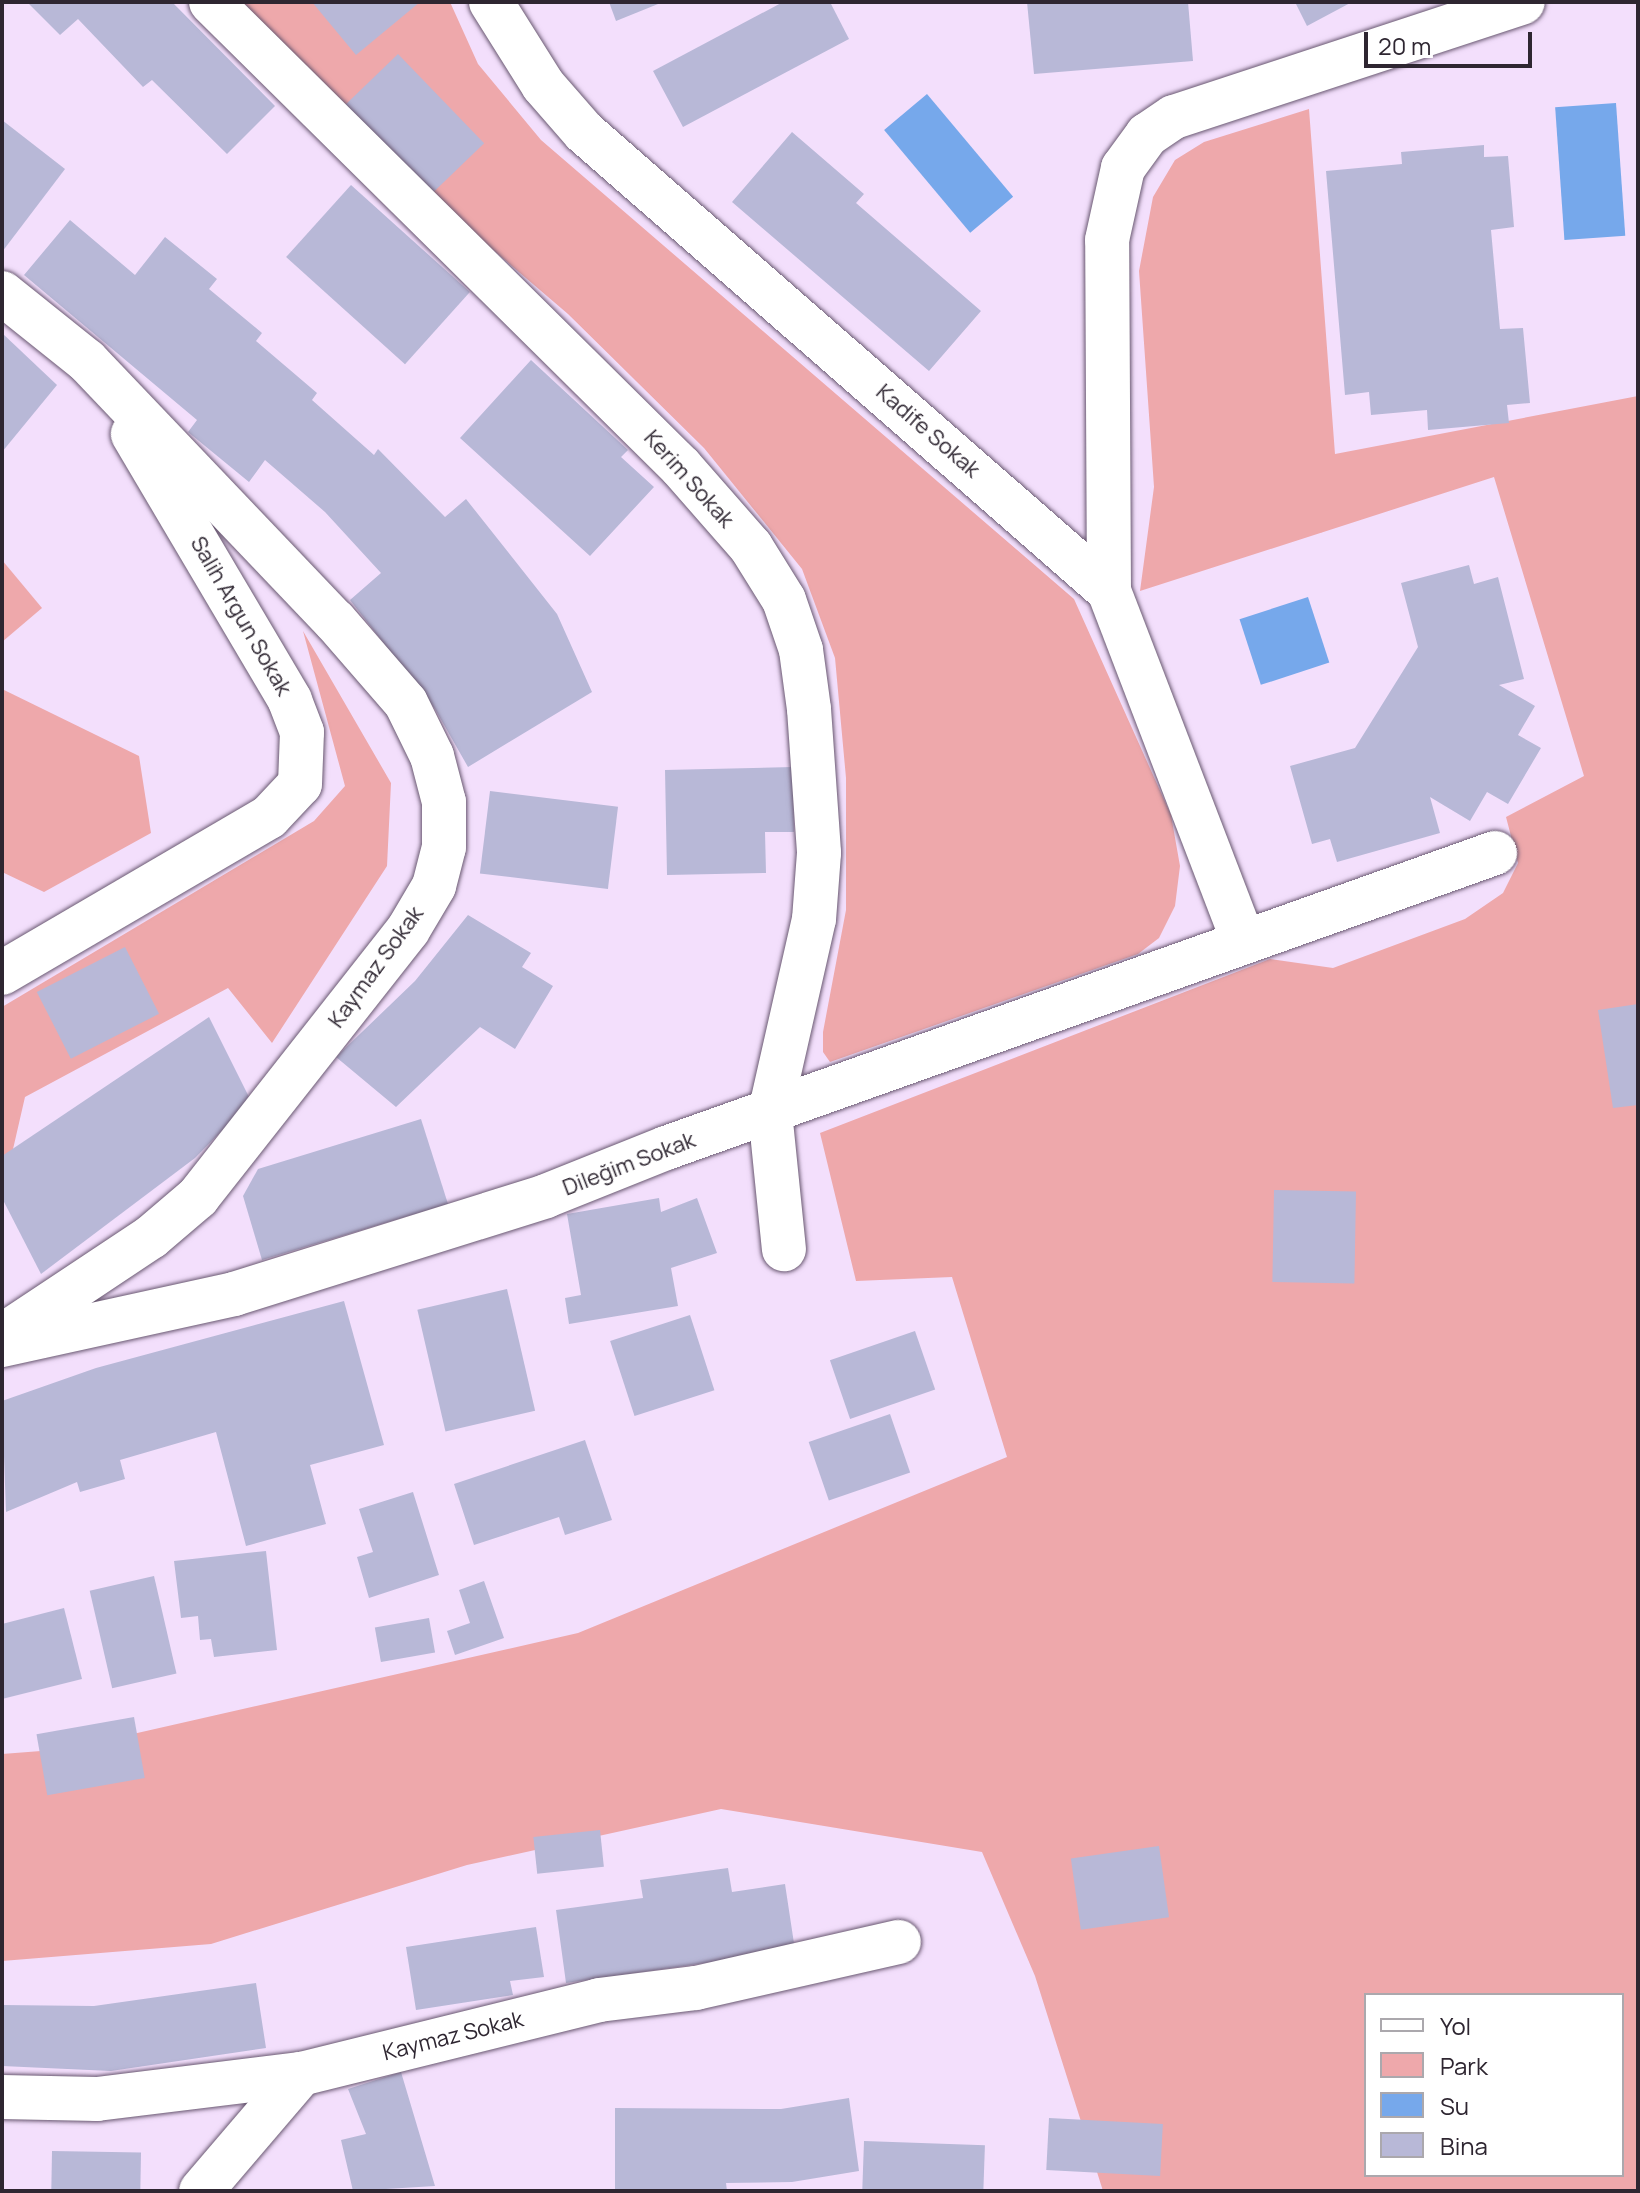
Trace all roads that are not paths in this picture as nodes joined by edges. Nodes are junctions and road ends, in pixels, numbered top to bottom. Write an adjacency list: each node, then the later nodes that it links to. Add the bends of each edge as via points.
1 (211, 2): 10 (street, Kerim Sokak, via 681,467 751,547 784,600 801,650 819,853 811,934)
2 (491, 2): 6 (street, Kadife Sokak, via 543,85 584,132)
3 (1523, 2): 6 (street, via 1174,117 1147,135 1123,168 1107,240)
4 (2, 293): 5 (street, Kaymaz Sokak)
5 (87, 361): 9 (street, Salih Argun Sokak, via 267,654 302,732 304,760 300,784 269,817); 12 (street, Kaymaz Sokak, via 324,609 406,703 432,756 444,802 444,847 434,886 408,930 198,1197 151,1237)
6 (1109, 591): 8 (street, Kadife Sokak)
7 (1495, 853): 8 (street, Dileğim Sokak)
8 (1244, 942): 10 (street, Dileğim Sokak)
9 (2, 973)
10 (770, 1112): 11 (street, Kerim Sokak); 13 (street, Dileğim Sokak, via 546,1196 234,1294)
11 (784, 1249)
12 (2, 1336)
13 (2, 1345)
14 (899, 1942): 15 (street, Kaymaz Sokak, via 696,1988 599,2000)
15 (301, 2074): 16 (street, Kaymaz Sokak, via 97,2099); 17 (street)
16 (2, 2097)
17 (201, 2191)

